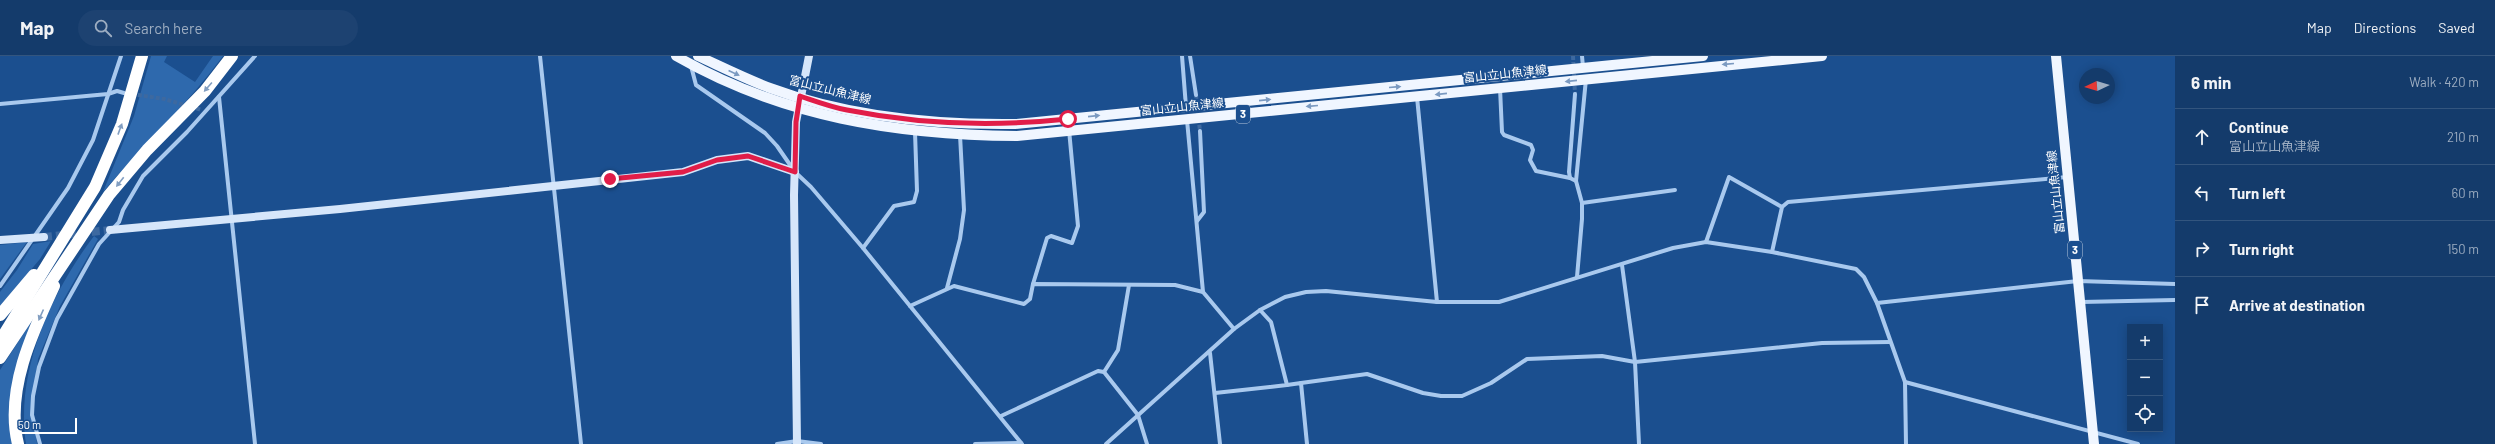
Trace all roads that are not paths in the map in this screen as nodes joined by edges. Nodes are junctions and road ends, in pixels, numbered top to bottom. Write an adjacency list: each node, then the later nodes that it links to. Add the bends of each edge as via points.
1 (121, 56): 20 (street)
2 (142, 56): 45 (highway, one-way to 2, via 105,166 129,101)
3 (232, 56): 51 (highway, one-way to 51, via 205,91 128,172)
4 (255, 56): 24 (street)
5 (540, 56): 39 (street)
6 (676, 56): 15 (main road, 富山立山魚津線 / 3)
7 (698, 56): 23 (main road, 富山立山魚津線 / 3, one-way to 23, via 772,89)
8 (809, 56): 23 (street)
9 (1182, 56): 28 (street)
10 (1190, 56): 22 (street)
11 (1582, 56): 16 (street)
12 (1703, 56): 16 (main road, 富山立山魚津線 / 3)
13 (1822, 56): 17 (main road, 富山立山魚津線 / 3, one-way to 17)
14 (2056, 56): 36 (main road, 富山立山魚津線 / 3)
15 (690, 64): 27 (main road, 富山立山魚津線 / 3, via 737,86); 35 (street, via 696,85 765,133 778,146)
16 (1583, 67): 28 (main road, 富山立山魚津線 / 3, one-way to 16)
17 (1586, 80): 18 (main road, 富山立山魚津線 / 3, one-way to 18); 38 (street)
18 (1500, 88): 25 (main road, 富山立山魚津線 / 3, one-way to 25); 37 (street, via 1504,136 1531,145 1530,160 1536,171)
19 (124, 93): 20 (street)
20 (108, 94): 26 (street); 47 (street, via 93,140 68,188)
21 (1575, 94): 37 (street)
22 (1196, 95)
23 (800, 96): 27 (street); 29 (main road, 富山立山魚津線 / 3, via 845,110 962,125)
24 (219, 97): 43 (street); 46 (street, via 143,176 119,222)
25 (1417, 97): 30 (main road, 富山立山魚津線 / 3, one-way to 30); 64 (street)
26 (0, 104)
27 (798, 108): 33 (main road, 富山立山魚津線 / 3, via 852,122); 35 (street)
28 (1186, 108): 29 (main road, 富山立山魚津線 / 3, one-way to 28)
29 (1068, 119): 31 (street)
30 (1186, 119): 31 (main road, 富山立山魚津線 / 3); 44 (street)
31 (1068, 131): 34 (main road, 富山立山魚津線 / 3, via 1017,136); 57 (street, via 1078,226 1072,243 1051,236 1047,238)
32 (1200, 131): 44 (street, via 1204,212)
33 (915, 132): 34 (main road, 富山立山魚津線 / 3); 52 (street, via 918,191 914,202 894,206)
34 (960, 135): 61 (street, via 964,210 960,239)
35 (795, 172): 39 (street, via 748,156 737,156 683,172); 52 (street, via 811,186); 84 (street)
36 (2068, 176): 42 (street, via 1788,202); 56 (main road, 富山立山魚津線 / 3)
37 (1570, 178): 38 (street)
38 (1576, 181): 41 (street)
39 (555, 185): 43 (street); 88 (street)
40 (1675, 190): 41 (street)
41 (1582, 203): 55 (street)
42 (1782, 207): 50 (street, via 1730,177); 53 (street)
43 (231, 219): 46 (street); 87 (street)
44 (1197, 220): 62 (street)
45 (71, 226): 69 (highway, via 30,281); 71 (highway)
46 (110, 230): 86 (street, via 99,244 57,319 39,367 32,396 32,415)
47 (34, 237): 48 (street); 49 (street); 60 (street)
48 (44, 237)
49 (0, 240)
50 (1706, 242): 53 (street); 54 (street, via 1673,248)
51 (77, 243): 74 (highway); 85 (highway, one-way to 85, via 44,307 27,350 16,404)
52 (863, 248): 67 (street)
53 (1772, 252): 66 (street, via 1856,269 1864,277)
54 (1622, 265): 55 (street); 75 (street)
55 (1577, 277): 64 (street, via 1499,302)
56 (2078, 281): 59 (street); 65 (main road, 富山立山魚津線 / 3); 66 (street)
57 (1033, 284): 58 (street); 61 (street, via 1030,300 1024,304 954,286)
58 (1130, 284): 62 (street, via 1176,285); 76 (street, via 1118,350)
59 (2175, 284)
60 (0, 286)
61 (947, 288): 67 (street)
62 (1203, 292): 70 (street)
63 (2175, 300): 65 (street)
64 (1437, 302): 68 (street, via 1326,291 1285,297)
65 (2080, 302): 83 (main road, 富山立山魚津線 / 3)
66 (1877, 303): 72 (street)
67 (910, 306): 82 (street)
68 (1260, 310): 70 (street); 79 (street, via 1271,322)
69 (0, 315)
70 (1234, 329): 73 (street)
71 (0, 341)
72 (1890, 342): 75 (street, via 1822,343); 77 (street)
73 (1210, 353): 80 (street); 81 (street)
74 (0, 358)
75 (1635, 362): 78 (street, via 1602,356 1527,359 1491,383 1462,396 1423,393 1367,374); 97 (street)
76 (1104, 372): 81 (street); 82 (street, via 1098,371)
77 (1905, 382): 83 (street); 98 (street)
78 (1301, 383): 79 (street); 96 (street)
79 (1287, 385): 80 (street)
80 (1215, 393): 95 (street)
81 (1138, 415): 93 (street); 94 (street)
82 (1001, 416): 92 (street)
83 (2093, 433): 99 (main road, 富山立山魚津線 / 3); 100 (street)
84 (797, 443): 89 (street); 90 (street)
85 (18, 444)
86 (40, 444)
87 (255, 444)
88 (581, 444)
89 (777, 444)
90 (821, 444)
91 (975, 444): 92 (street)
92 (1022, 444)
93 (1106, 444)
94 (1147, 444)
95 (1220, 444)
96 (1307, 444)
97 (1639, 444)
98 (1906, 444)
99 (2094, 444)
100 (2138, 444)

